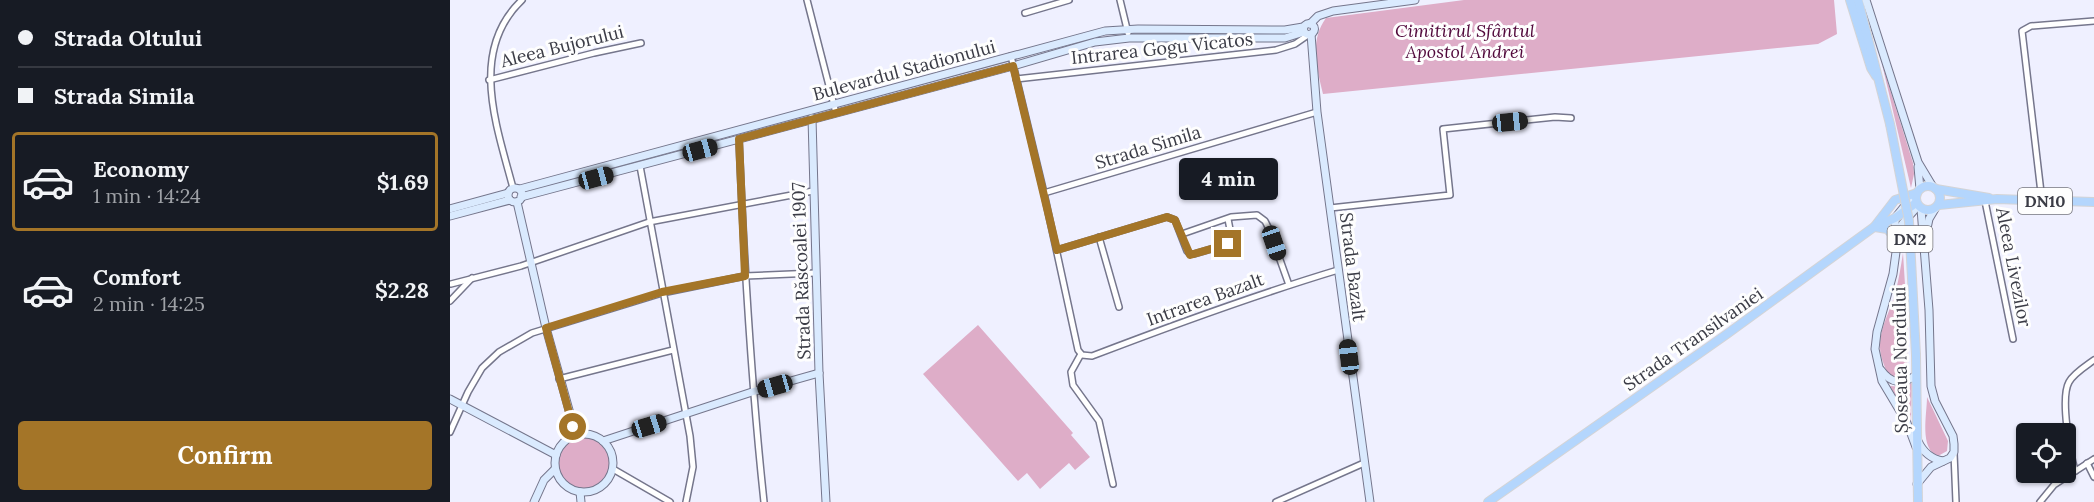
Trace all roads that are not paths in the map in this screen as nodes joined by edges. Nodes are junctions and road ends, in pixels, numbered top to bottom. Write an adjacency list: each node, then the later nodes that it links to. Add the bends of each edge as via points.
1 (522, 0): 18 (street, via 510,13 495,44)
2 (807, 0): 20 (street)
3 (1069, 0): 9 (street)
4 (1120, 0): 11 (street)
5 (1415, 0): 12 (main road, via 1333,11 1323,14)
6 (1850, 0): 19 (main road, Șoseaua Nordului / DN2)
7 (1858, 0): 19 (main road, Șoseaua Nordului / DN2)
8 (1866, 0): 27 (main road)
9 (1026, 13)
10 (2094, 21): 36 (street, via 2031,26 2023,34)
11 (1127, 29): 12 (main road, Bulevardul Stadionului); 13 (street); 15 (main road, Bulevardul Stadionului, via 1093,33)
12 (1308, 30): 13 (main road, Bulevardul Stadionului, via 1285,38); 17 (street, Intrarea Gogu Vicatos, via 1295,44 1276,50); 22 (main road, Strada Bazalt)
13 (1129, 38): 16 (main road, Bulevardul Stadionului, via 1095,42)
14 (641, 43): 18 (street, Aleea Bujorului)
15 (1011, 56): 16 (street); 20 (main road, Bulevardul Stadionului)
16 (1013, 66): 17 (street); 23 (main road, Bulevardul Stadionului)
17 (1016, 79): 31 (street)
18 (489, 80): 32 (street, via 494,117)
19 (1878, 80): 69 (main road, Șoseaua Nordului / DN2, bridge, via 1909,221)
20 (834, 105): 21 (main road, Bulevardul Stadionului); 23 (street)
21 (812, 111): 25 (main road, Strada Răscoalei 1907); 32 (main road, Bulevardul Stadionului)
22 (1317, 112): 31 (street, Strada Simila); 40 (main road, Strada Bazalt)
23 (836, 113): 25 (main road, Bulevardul Stadionului)
24 (1571, 118): 40 (street, via 1443,129 1450,195)
25 (812, 120): 26 (main road, Bulevardul Stadionului); 30 (main road, Strada Răscoalei 1907)
26 (739, 139): 28 (main road, Bulevardul Stadionului); 38 (street)
27 (1918, 162): 29 (main road); 34 (main road)
28 (640, 166): 32 (main road, Bulevardul Stadionului); 45 (street)
29 (1934, 188): 33 (main road, DN10); 34 (main road, via 1928,186); 39 (main road, via 1940,195)
30 (813, 191): 38 (street); 54 (main road, Strada Răscoalei 1907)
31 (1044, 193): 51 (street)
32 (515, 195): 41 (main road, Bulevardul Stadionului); 42 (main road, Bulevardul Stadionului); 52 (main road)
33 (1997, 199): 35 (main road, DN10); 36 (main road, DN10)
34 (1918, 200): 39 (main road, via 1930,211); 43 (main road, Strada Transilvaniei); 46 (main road, via 1894,200); 49 (main road); 50 (main road)
35 (1985, 201): 39 (main road, DN10); 63 (street, Aleea Livezilor)
36 (2042, 201): 37 (main road, DN10)
37 (2094, 202)
38 (742, 204): 45 (street); 55 (street)
39 (1937, 207): 50 (main road, via 1929,219)
40 (1330, 208): 53 (main road, Strada Bazalt)
41 (450, 209)
42 (450, 216)
43 (1895, 218): 46 (main road, Strada Transilvaniei); 49 (main road, Șoseaua Nordului)
44 (1228, 219): 47 (street); 47 (street, via 1233,235 1228,244 1190,255); 58 (street, via 1257,215 1265,221)
45 (649, 222): 52 (street); 59 (street)
46 (1874, 227): 49 (main road, via 1887,229); 103 (main road, Strada Transilvaniei)
47 (1182, 234): 48 (street, via 1175,220 1167,217)
48 (1099, 237): 51 (street); 61 (street)
49 (1895, 237): 67 (main road, Șoseaua Nordului, via 1893,274 1876,341)
50 (1924, 242): 81 (main road, via 1931,386 1953,436)
51 (1057, 250): 65 (street)
52 (531, 262): 56 (street); 62 (main road)
53 (1338, 270): 58 (street, Intrarea Bazalt); 85 (main road, Strada Bazalt)
54 (816, 273): 55 (street); 68 (main road, Strada Răscoalei 1907)
55 (745, 276): 59 (street); 71 (street)
56 (472, 278): 57 (street); 60 (street)
57 (451, 284)
58 (1289, 285): 65 (street, Intrarea Bazalt, via 1092,356)
59 (662, 292): 62 (street); 64 (street)
60 (450, 301)
61 (1119, 307)
62 (546, 328): 70 (main road); 73 (street, via 520,339 491,359)
63 (2013, 339)
64 (673, 350): 70 (street); 74 (street)
65 (1082, 355): 92 (street, via 1071,372 1073,385 1099,421)
66 (2094, 360): 75 (street, via 2067,387)
67 (1878, 368): 69 (main road, via 1895,382); 80 (main road)
68 (819, 373): 71 (main road); 100 (main road, Strada Răscoalei 1907)
69 (1917, 375): 78 (main road, Șoseaua Nordului / DN2)
70 (559, 379): 77 (main road)
71 (752, 392): 74 (main road); 99 (street)
72 (450, 399): 73 (main road)
73 (462, 405): 76 (street); 82 (main road)
74 (685, 415): 79 (main road); 98 (street, via 693,467)
75 (2067, 423)
76 (450, 432)
77 (576, 435): 79 (main road, via 587,434); 82 (main road, via 564,442)
78 (1917, 438): 80 (main road, Șoseaua Nordului / DN2); 84 (main road, via 1929,456)
79 (603, 441): 88 (main road, via 611,451)
80 (1917, 450): 93 (main road, Șoseaua Nordului / DN2)
81 (1954, 452): 84 (main road); 105 (street)
82 (556, 455): 87 (main road)
83 (2094, 459): 86 (street)
84 (1945, 461): 93 (main road, via 1931,467)
85 (1364, 463): 101 (street); 102 (main road, Strada Bazalt)
86 (2087, 464): 89 (street); 90 (street)
87 (555, 469): 94 (main road, via 566,486); 95 (main road, via 544,480)
88 (613, 469): 94 (main road, via 601,487); 97 (street)
89 (2076, 470)
90 (2094, 477)
91 (2057, 483): 106 (street)
92 (1113, 484)
93 (1917, 484): 104 (main road, Șoseaua Nordului / DN2)
94 (580, 492): 96 (main road)
95 (534, 502)
96 (581, 502)
97 (670, 502)
98 (686, 502)
99 (764, 502)
100 (826, 502)
101 (1276, 502)
102 (1370, 502)
103 (1488, 502)
104 (1918, 502)
105 (1956, 502)
106 (2040, 502)

